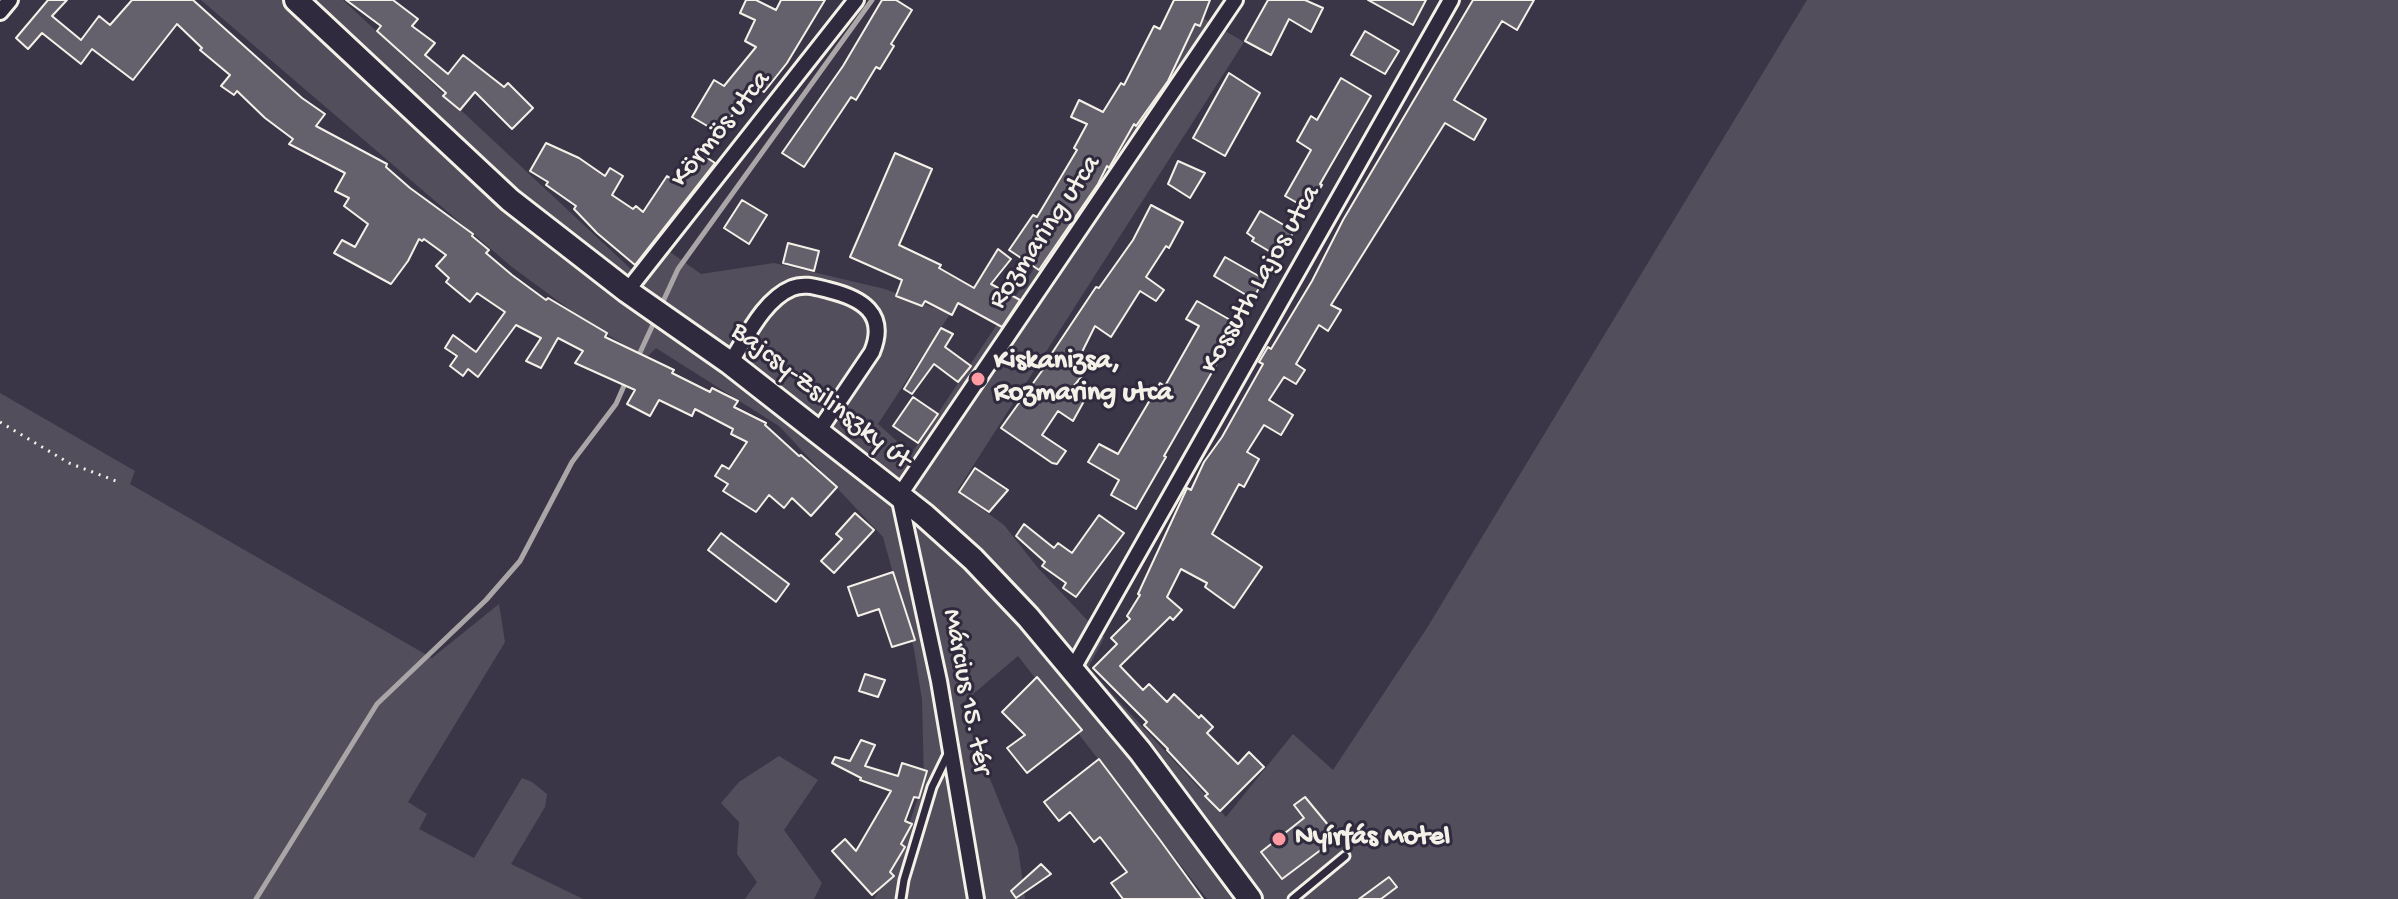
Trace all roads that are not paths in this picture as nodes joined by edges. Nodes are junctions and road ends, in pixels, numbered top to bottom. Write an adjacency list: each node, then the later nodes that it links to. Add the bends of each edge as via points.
1 (10, 0): 6 (street)
2 (296, 0): 7 (main road, Bajcsy-Zsilinszky út, via 510,200)
3 (856, 0): 7 (street, Körmös utca)
4 (1235, 0): 10 (street, Rozmaring utca)
5 (1451, 0): 11 (street, Kossuth Lajos utca)
6 (0, 12)
7 (627, 291): 8 (main road, Bajcsy-Zsilinszky út)
8 (730, 363): 9 (main road, Bajcsy-Zsilinszky út); 9 (street, via 768,306 792,288 813,286 864,303 875,321 877,341)
9 (818, 432): 10 (main road, Bajcsy-Zsilinszky út)
10 (899, 496): 11 (main road, Bajcsy-Zsilinszky út, via 1000,585); 12 (street, Március 15. tér)
11 (1072, 670): 16 (main road, Bajcsy-Zsilinszky út)
12 (950, 750): 14 (lane, via 932,787); 15 (street, Március 15. tér)
13 (1345, 856): 17 (lane)
14 (901, 899)
15 (976, 899)
16 (1250, 899)
17 (1293, 899)

